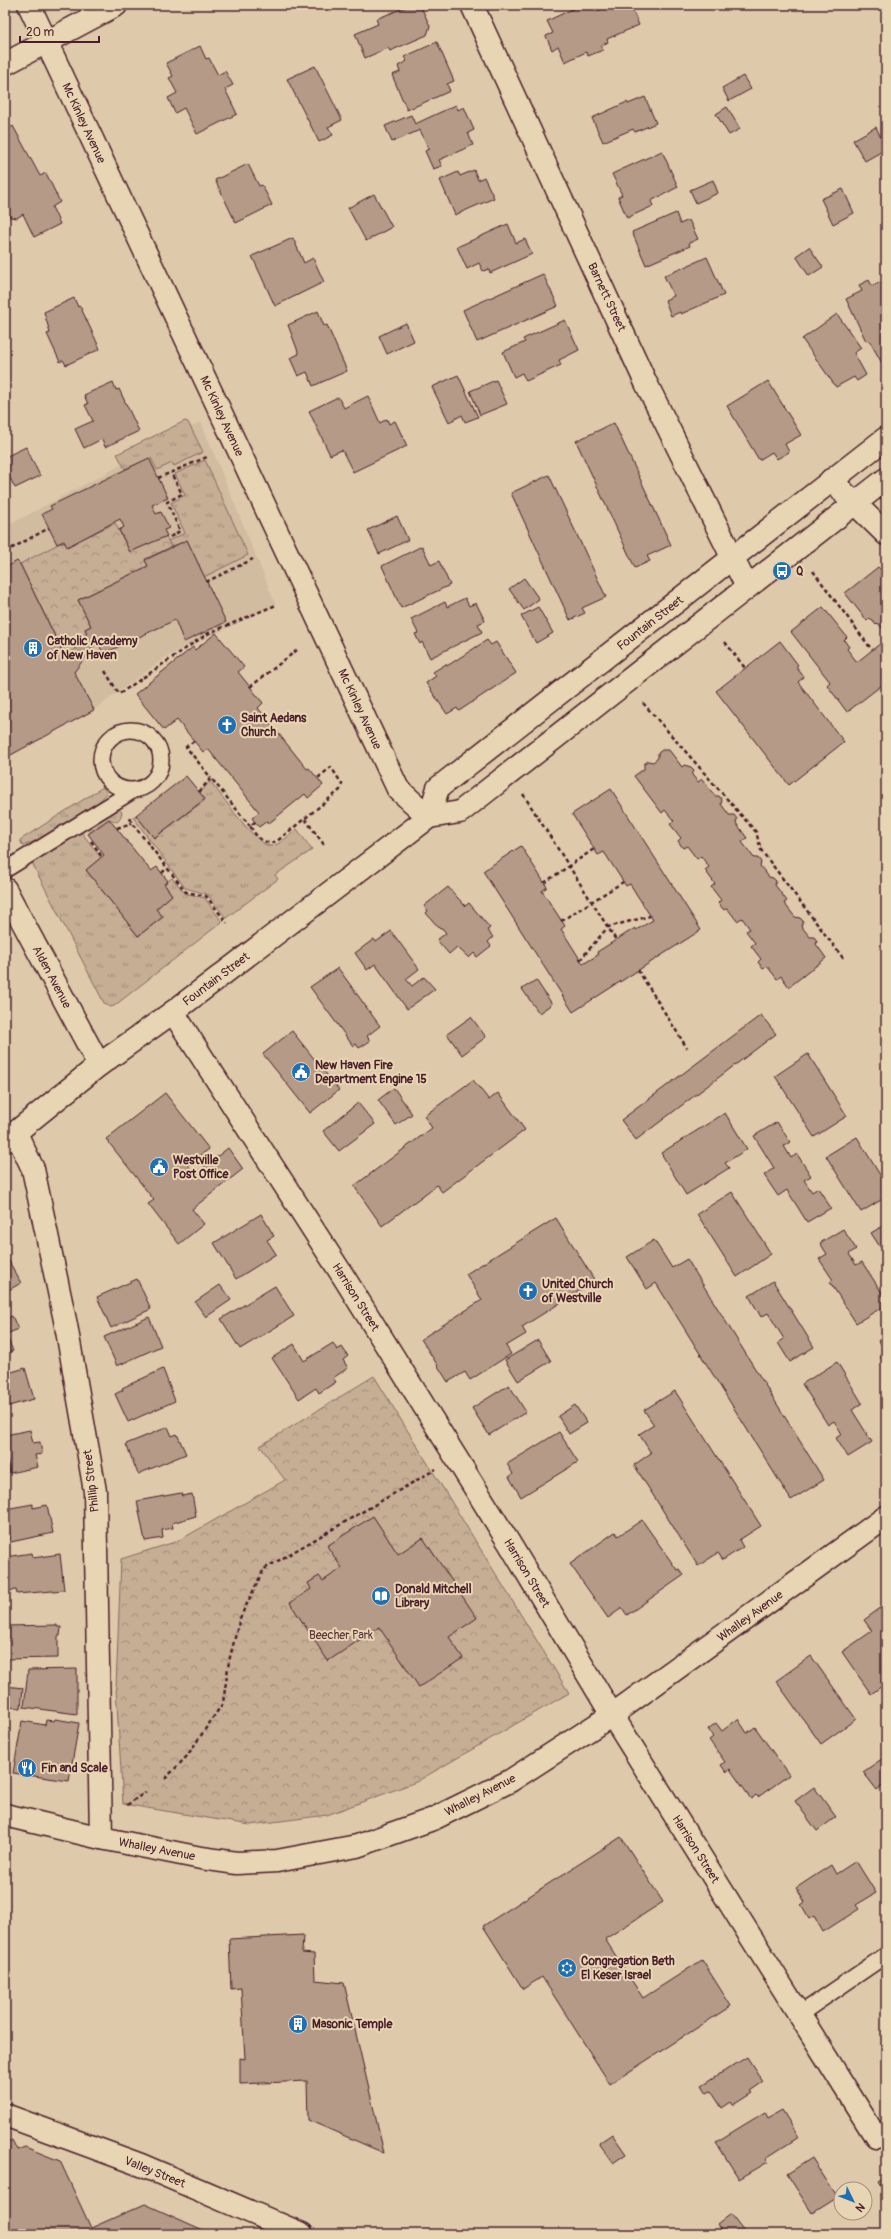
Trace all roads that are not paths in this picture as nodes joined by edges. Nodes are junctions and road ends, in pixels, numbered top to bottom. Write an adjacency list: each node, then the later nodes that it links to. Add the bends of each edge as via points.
1 (29, 5): 4 (street, Mc Kinley Avenue)
2 (116, 5): 4 (street)
3 (472, 5): 11 (street, Barnett Street, via 646,383)
4 (46, 42): 5 (street); 14 (street, Mc Kinley Avenue, via 398,789)
5 (5, 64)
6 (886, 438): 7 (street, Fountain Street)
7 (831, 480): 9 (street); 11 (street, Fountain Street)
8 (886, 480): 9 (street, Fountain Street)
9 (854, 504): 10 (street); 12 (street, Fountain Street)
10 (886, 534)
11 (732, 558): 12 (street, Barnett Street); 14 (street, Fountain Street, via 438,788)
12 (747, 587): 14 (street, Fountain Street, via 460,812)
13 (134, 790): 15 (lane)
14 (428, 817): 17 (street, Fountain Street)
15 (5, 870)
16 (5, 889): 18 (street, Alden Avenue)
17 (173, 1012): 18 (street, Fountain Street); 21 (street, Harrison Street, via 507,1539)
18 (99, 1065): 19 (street, Fountain Street)
19 (10, 1137): 23 (street, Phillip Street, via 33,1169 66,1325 95,1492)
20 (886, 1517): 21 (street, Whalley Avenue)
21 (612, 1715): 23 (street, Whalley Avenue, via 510,1781 433,1819 357,1846 277,1862 237,1863); 25 (street, Harrison Street)
22 (5, 1815): 23 (street, Whalley Avenue)
23 (101, 1838)
24 (886, 1955): 25 (lane)
25 (800, 2014): 27 (street, Harrison Street)
26 (5, 2115): 28 (street, Valley Street, via 141,2165)
27 (876, 2137)
28 (302, 2234)

